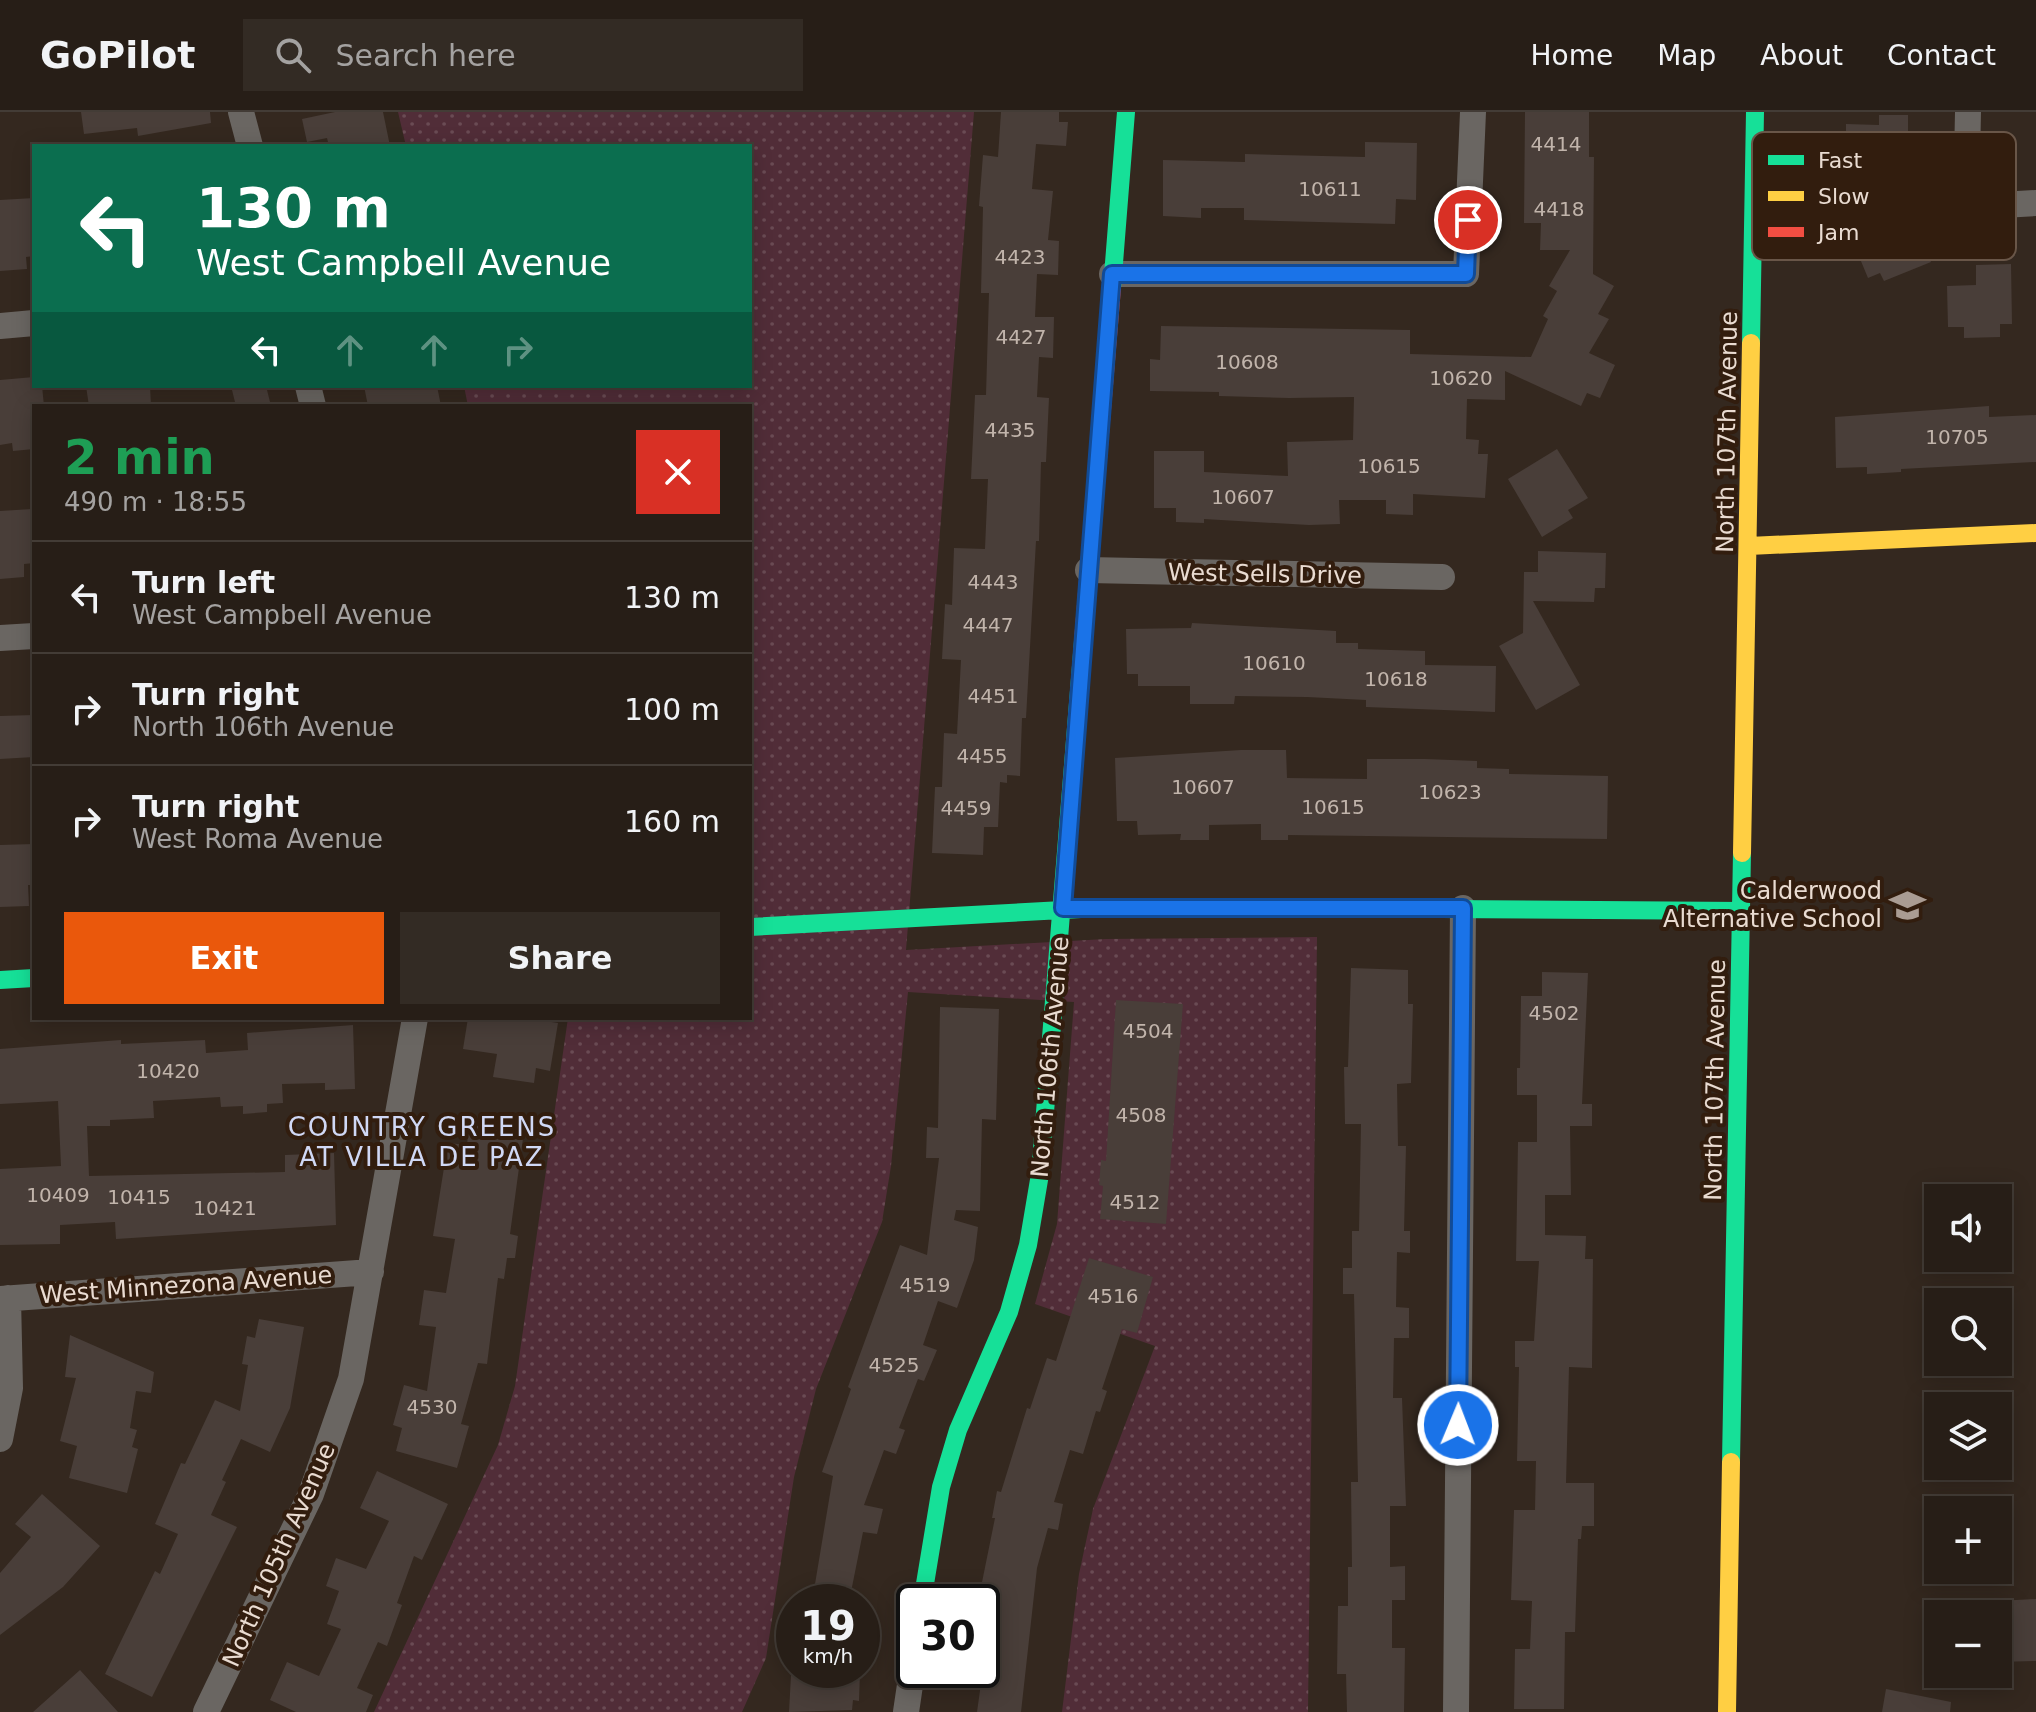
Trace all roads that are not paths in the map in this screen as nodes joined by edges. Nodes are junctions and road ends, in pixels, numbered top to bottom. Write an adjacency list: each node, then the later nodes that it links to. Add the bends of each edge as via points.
1 (241, 112): 8 (street)
2 (1126, 112): 12 (street, North 106th Avenue)
3 (1473, 112): 12 (street, via 1466,274)
4 (1755, 112): 6 (street, North 107th Avenue)
5 (1968, 112): 7 (street)
6 (1755, 132)
7 (1968, 132)
8 (249, 144)
9 (2036, 203): 10 (street)
10 (2016, 204)
11 (1753, 260): 16 (street, North 107th Avenue)
12 (1112, 274): 17 (street, North 106th Avenue)
13 (32, 323): 14 (street)
14 (0, 326)
15 (2036, 533): 16 (street)
16 (1749, 546): 23 (street, North 107th Avenue)
17 (1088, 570): 18 (street, West Sells Drive); 21 (street, North 106th Avenue)
18 (1442, 577)
19 (32, 636): 20 (street)
20 (0, 638)
21 (1063, 908): 22 (street); 24 (street); 31 (street, North 106th Avenue, via 1040,1174 1028,1245 1009,1312 958,1430 941,1487)
22 (1463, 908): 23 (street); 35 (street)
23 (1743, 911): 36 (street, North 107th Avenue)
24 (752, 927)
25 (32, 978): 26 (street)
26 (0, 980)
27 (415, 1020): 28 (street, North 105th Avenue)
28 (371, 1272): 29 (street, West Minnezona Avenue); 33 (street, North 105th Avenue, via 351,1379 330,1446)
29 (4, 1299): 30 (street, via 10,1388)
30 (0, 1439)
31 (925, 1584)
32 (910, 1688): 34 (street)
33 (206, 1712)
34 (906, 1712)
35 (1456, 1712)
36 (1727, 1712)

